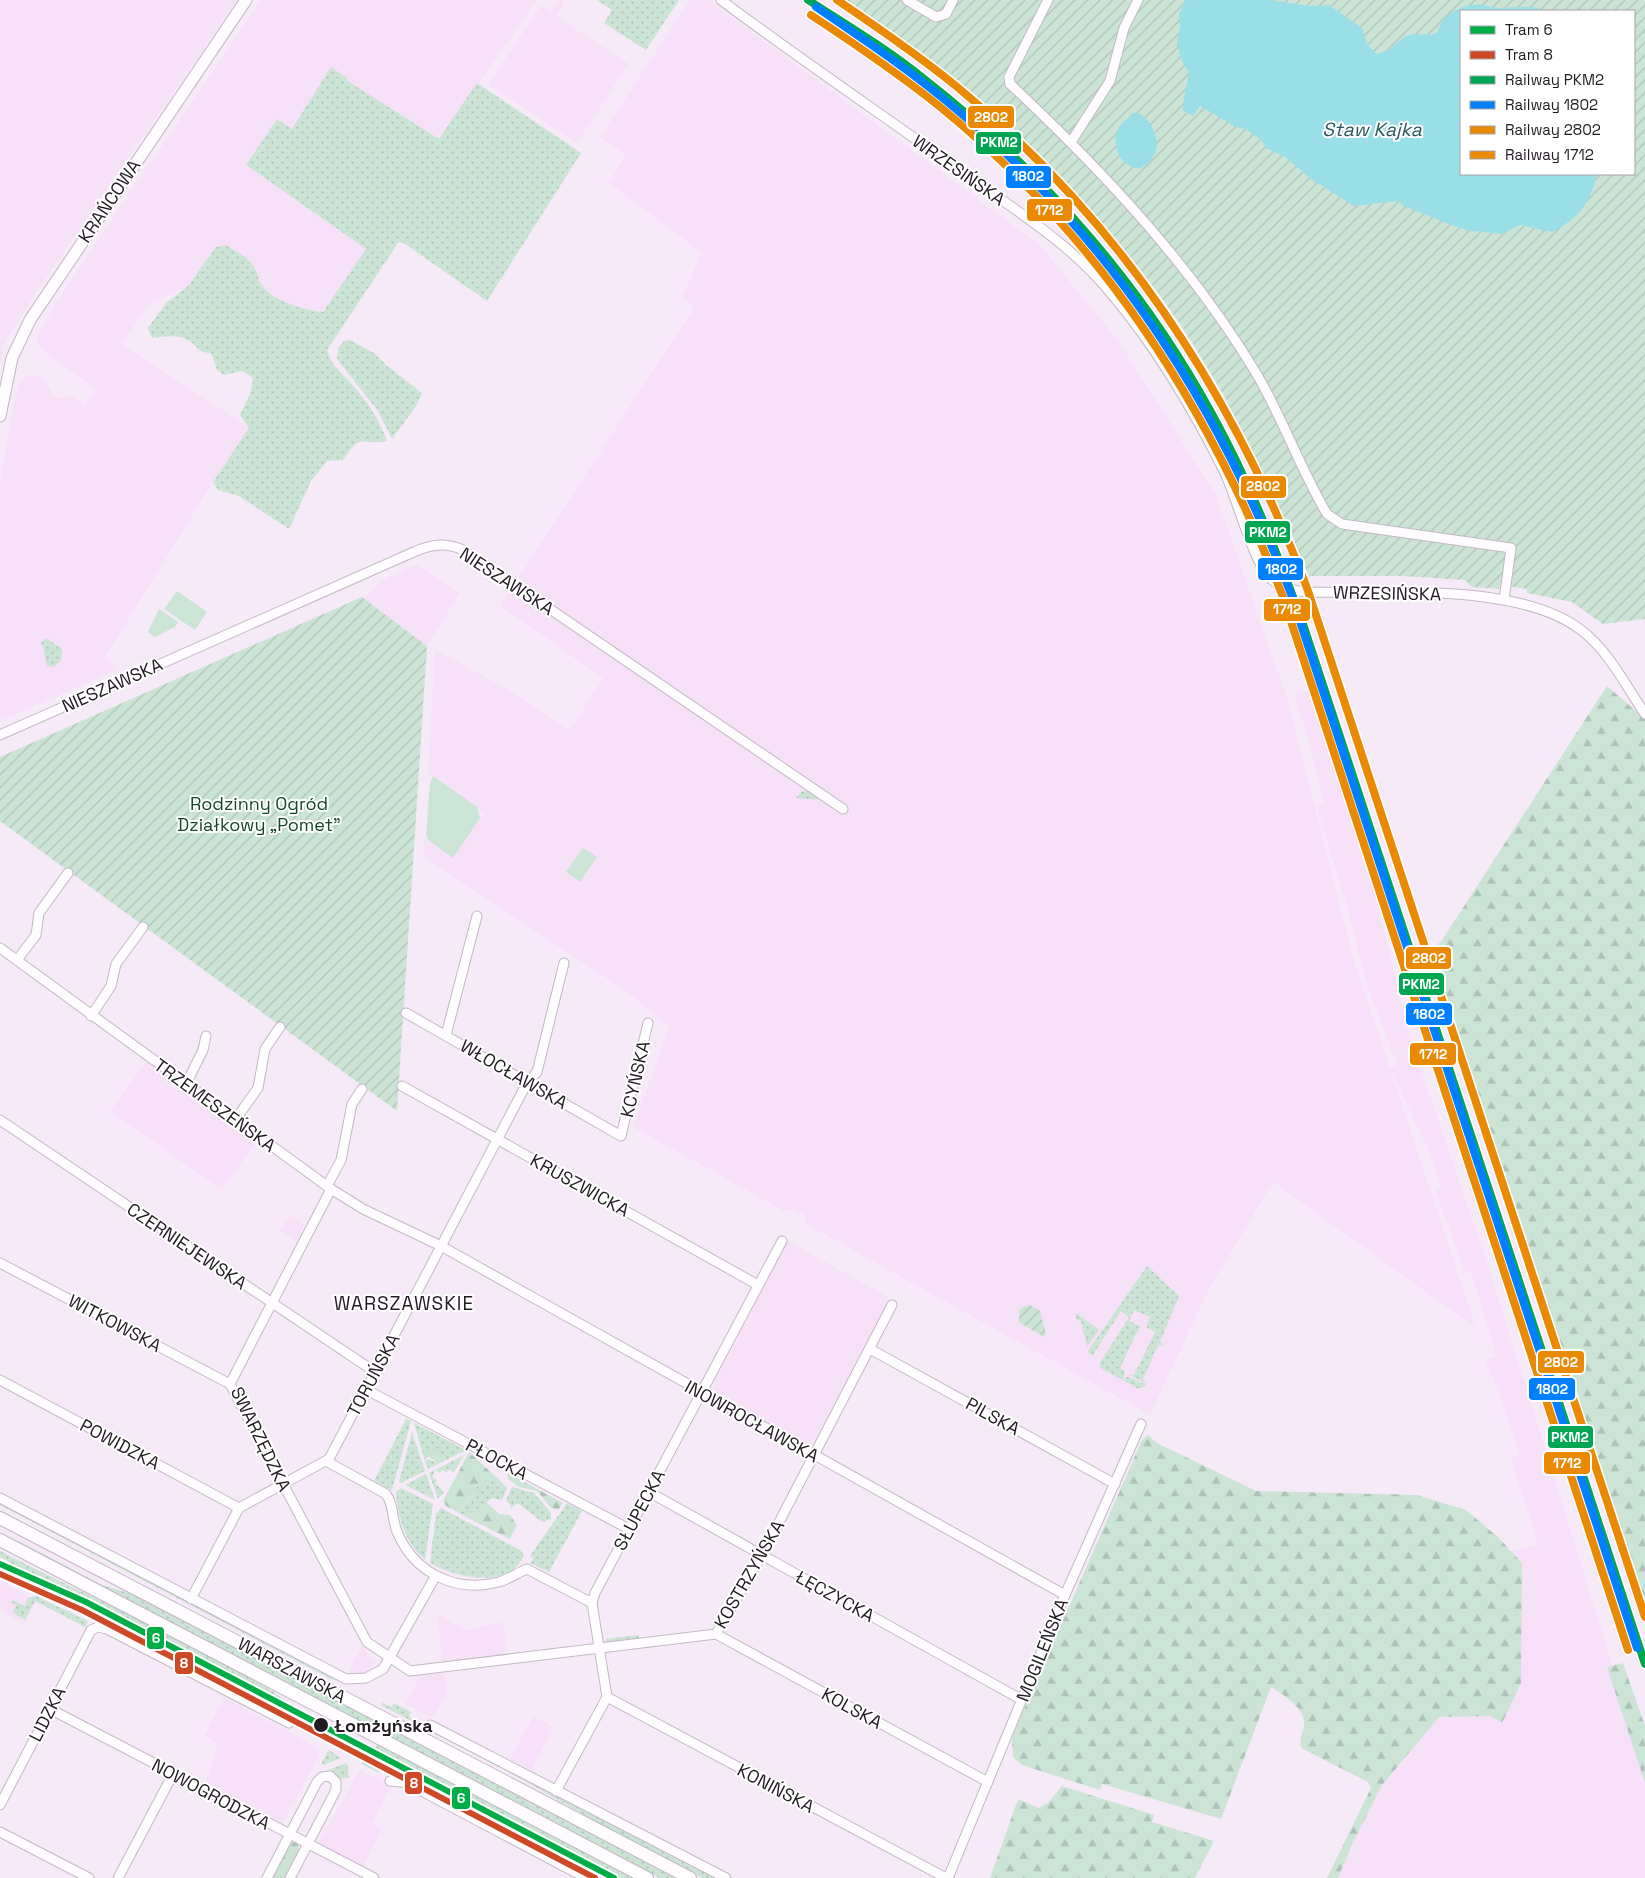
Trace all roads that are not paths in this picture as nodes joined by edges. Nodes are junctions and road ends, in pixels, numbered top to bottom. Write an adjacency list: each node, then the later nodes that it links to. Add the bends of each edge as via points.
1 (246, 0): 8 (street, KRAŃCOWA, via 30,320 12,358)
2 (721, 0): 9 (street, WRZESIŃSKA, via 1091,268 1137,324 1197,420 1225,474 1259,561 1270,578 1302,591 1388,591)
3 (908, 0): 4 (street, via 936,17 946,14)
4 (953, 0)
5 (1048, 0): 7 (street, via 1009,80)
6 (1138, 0): 7 (street, via 1124,28 1110,81)
7 (1071, 142): 9 (street, via 1191,280 1242,352 1260,380 1331,518 1342,524 1373,530 1511,548)
8 (0, 416)
9 (1504, 600): 10 (street, WRZESIŃSKA, via 1554,614 1584,632 1612,665)
10 (1645, 714)
11 (0, 734): 12 (street, NIESZAWSKA, via 421,549 446,545 476,558)
12 (843, 809)
13 (68, 873): 17 (street, via 39,914 36,935)
14 (477, 916): 23 (street)
15 (143, 927): 20 (street, via 116,964 111,986)
16 (0, 948): 17 (street, TRZEMESZEŃSKA)
17 (17, 960): 20 (street, TRZEMESZEŃSKA)
18 (564, 963): 25 (street, TORUŃSKA, via 537,1072)
19 (406, 1013): 23 (street, WŁOCŁAWSKA)
20 (91, 1016): 26 (street, TRZEMESZEŃSKA)
21 (648, 1023): 31 (street, KCYŃSKA)
22 (280, 1027): 30 (street, via 265,1048 258,1088)
23 (446, 1035): 25 (street, WŁOCŁAWSKA)
24 (206, 1036): 26 (street, via 203,1050)
25 (527, 1083): 31 (street, WŁOCŁAWSKA); 32 (street, TORUŃSKA)
26 (186, 1084): 30 (street, TRZEMESZEŃSKA)
27 (402, 1086): 32 (street, KRUSZWICKA)
28 (362, 1089): 33 (street, SWARZĘDZKA, via 352,1104 341,1160)
29 (0, 1120): 38 (street, CZERNIEJEWSKA)
30 (235, 1120): 33 (street, TRZEMESZEŃSKA)
31 (621, 1136)
32 (498, 1139): 35 (street, TORUŃSKA); 37 (street, KRUSZWICKA)
33 (329, 1187): 35 (street, TRZEMESZEŃSKA, via 363,1210); 38 (street, SWARZĘDZKA)
34 (782, 1241): 37 (street, SŁUPECKA)
35 (441, 1246): 41 (street, TORUŃSKA); 45 (street, INOWROCŁAWSKA)
36 (0, 1263): 43 (street, WITKOWSKA)
37 (758, 1285): 45 (street, SŁUPECKA)
38 (272, 1303): 41 (street, CZERNIEJEWSKA); 43 (street, SWARZĘDZKA)
39 (892, 1305): 40 (street, KOSTRZYŃSKA)
40 (870, 1349): 47 (street, KOSTRZYŃSKA); 50 (street, PILSKA)
41 (375, 1372): 44 (street, TORUŃSKA)
42 (0, 1380): 53 (street, POWIDZKA)
43 (230, 1384): 49 (street, SWARZĘDZKA)
44 (364, 1389): 48 (street, TORUŃSKA); 55 (street, PŁOCKA)
45 (702, 1392): 47 (street, INOWROCŁAWSKA); 51 (street, SŁUPECKA)
46 (1141, 1424): 50 (street, MOGILEŃSKA)
47 (814, 1455): 57 (street, KOSTRZYŃSKA); 59 (street, INOWROCŁAWSKA)
48 (326, 1462): 49 (street); 58 (street, via 389,1497 394,1524 402,1542 409,1554)
49 (282, 1483): 53 (street); 64 (street, SWARZĘDZKA, via 367,1642)
50 (1115, 1484): 59 (street, MOGILEŃSKA)
51 (649, 1492): 55 (street, SŁUPECKA); 57 (street, ŁĘCZYCKA)
52 (0, 1498): 60 (street, WARSZAWSKA)
53 (239, 1508): 60 (street)
54 (0, 1518): 86 (main road, WARSZAWSKA)
55 (629, 1529): 61 (street, SŁUPECKA)
56 (0, 1540): 85 (main road, WARSZAWSKA)
57 (762, 1555): 62 (street, KOSTRZYŃSKA); 67 (street, ŁĘCZYCKA)
58 (435, 1577): 61 (street, via 460,1584 482,1584 507,1579 527,1569); 64 (street)
59 (1064, 1595): 67 (street, MOGILEŃSKA)
60 (191, 1598): 64 (street, WARSZAWSKA, via 346,1679 376,1674)
61 (592, 1603): 63 (street)
62 (716, 1634): 63 (street, KOSTRZYŃSKA); 73 (street, KOLSKA)
63 (599, 1647): 65 (street, KOSTRZYŃSKA); 66 (street)
64 (391, 1659): 65 (street, SWARZĘDZKA)
65 (410, 1671)
66 (606, 1697): 74 (street); 88 (street, KONIŃSKA)
67 (1022, 1700): 73 (street, MOGILEŃSKA)
68 (50, 1709): 69 (street, LIDZKA, via 91,1630 98,1627); 71 (street, NOWOGRODZKA); 75 (street, LIDZKA)
69 (289, 1724)
70 (430, 1725): 74 (street)
71 (173, 1774): 77 (street, NOWOGRODZKA); 80 (street)
72 (390, 1781): 84 (street, via 402,1782)
73 (988, 1782): 88 (street, MOGILEŃSKA)
74 (556, 1791): 87 (street)
75 (0, 1805)
76 (0, 1832): 79 (street)
77 (290, 1836): 78 (street, NOWOGRODZKA); 78 (street, via 318,1780 325,1776 332,1778 336,1782 336,1790); 81 (street)
78 (307, 1845): 82 (street); 83 (street, NOWOGRODZKA)
79 (89, 1878)
80 (118, 1878)
81 (267, 1878)
82 (290, 1878)
83 (374, 1878)
84 (586, 1878)
85 (647, 1878)
86 (690, 1878)
87 (726, 1878)
88 (947, 1878)

